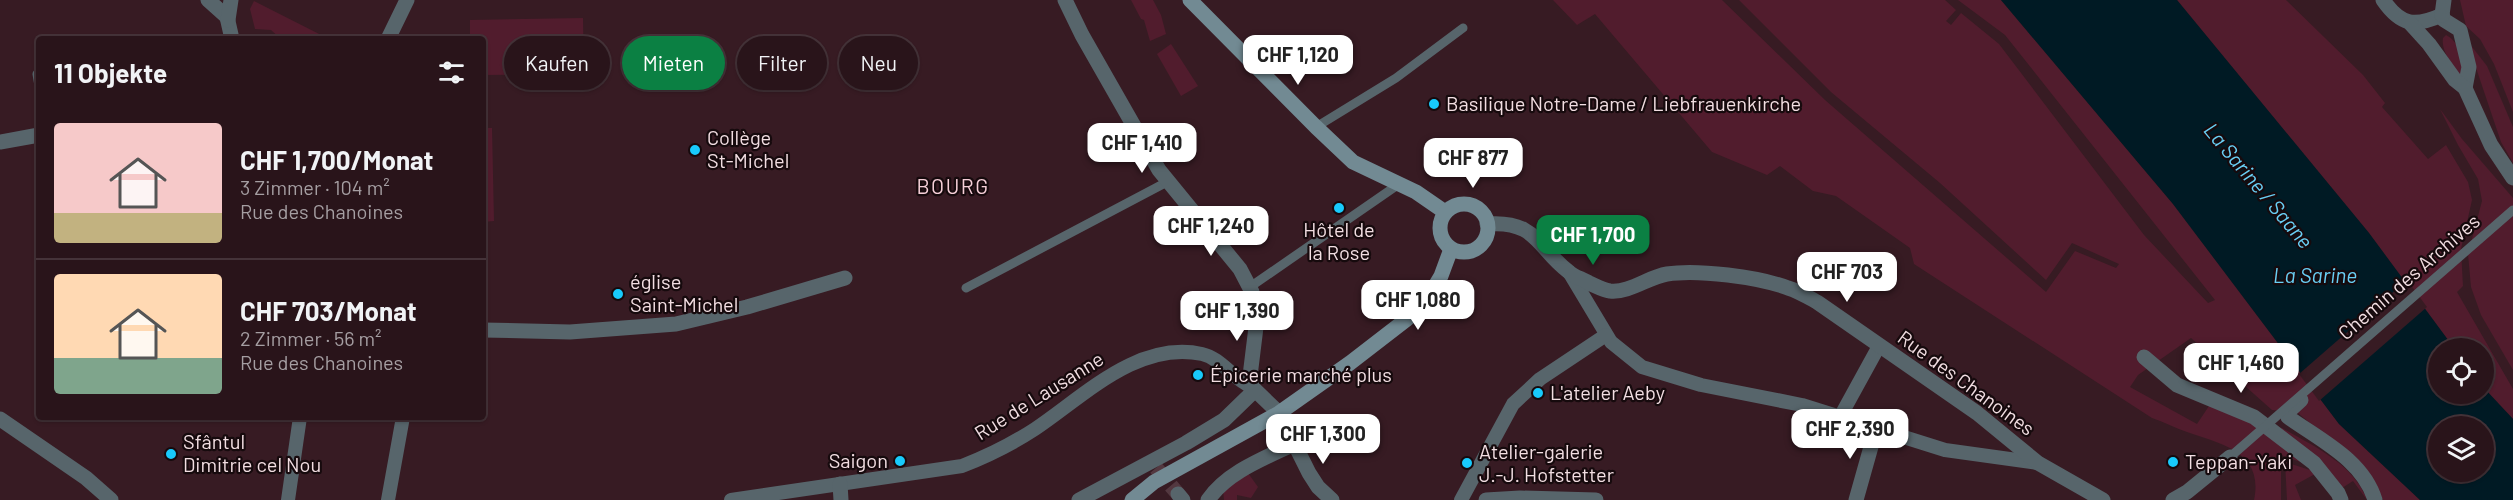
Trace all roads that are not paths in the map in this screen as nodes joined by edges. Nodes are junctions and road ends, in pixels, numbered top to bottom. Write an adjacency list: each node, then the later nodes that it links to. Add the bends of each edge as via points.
1 (208, 0): 8 (street)
2 (231, 0): 8 (street)
3 (407, 0): 12 (street)
4 (1065, 0): 19 (street)
5 (1190, 0): 15 (main road)
6 (2383, 0): 9 (street, via 2391,12)
7 (2443, 7): 9 (street, via 2423,23); 13 (street, via 2433,33); 14 (street, via 2444,20 2460,30 2469,67)
8 (228, 20): 11 (street)
9 (2409, 22): 13 (street)
10 (1462, 28): 15 (lane, via 1396,78)
11 (231, 36)
12 (389, 36)
13 (2434, 49): 14 (street)
14 (2465, 88): 18 (street, via 2491,145)
15 (1316, 127): 20 (main road, via 1353,162)
16 (36, 136): 17 (street)
17 (0, 142)
18 (2513, 178)
19 (1167, 182): 27 (street, via 1220,242); 28 (lane)
20 (1399, 184): 22 (main road); 27 (lane)
21 (2513, 212): 41 (lane, bridge); 60 (street, Chemin des Archives, bridge, via 2287,415 2347,459 2365,478)
22 (1445, 213): 23 (main road, via 1456,205 1470,205 1481,212); 24 (main road, via 1439,228)
23 (1487, 224): 24 (main road, via 1485,239 1474,250); 25 (street, Rue des Chanoines, via 1505,222 1527,231)
24 (1451, 249): 34 (main road, via 1423,306)
25 (1569, 272): 30 (street); 31 (street, Rue des Chanoines, via 1611,291 1663,274 1684,272 1788,288 1817,302)
26 (845, 278): 29 (street, via 676,324 570,332)
27 (1250, 287): 33 (street, via 1257,319 1250,376)
28 (966, 288)
29 (486, 330)
30 (1606, 335): 35 (street, via 1642,367 1701,385 1802,405); 53 (street, via 1540,379 1513,404)
31 (1879, 346): 35 (street); 42 (street, Rue des Chanoines, via 1977,413)
32 (2144, 357): 59 (street, via 2177,386 2254,417 2314,462)
33 (1253, 388): 34 (street, Rue de Lausanne); 43 (street, Rue de Lausanne, via 1206,355 1177,353 1156,357 1116,372 1033,430 962,466); 49 (street, via 1224,420 1154,465)
34 (1279, 413): 40 (street); 50 (main road, via 1154,482)
35 (1840, 417): 39 (street)
36 (0, 419): 44 (street, via 86,478)
37 (300, 420): 45 (street)
38 (402, 420): 46 (street)
39 (1876, 429): 42 (street, via 1945,450); 56 (street)
40 (1294, 444): 51 (street, via 1241,471); 52 (street, via 1314,480)
41 (2230, 457): 58 (street)
42 (2038, 463): 57 (street, Rue des Chanoines)
43 (840, 484): 47 (street, Rue de Lausanne); 48 (street)
44 (111, 500)
45 (288, 500)
46 (388, 500)
47 (730, 500)
48 (841, 500)
49 (1079, 500)
50 (1132, 500)
51 (1208, 500)
52 (1332, 500)
53 (1461, 500)
54 (1486, 500): 55 (street)
55 (1596, 500)
56 (1856, 500)
57 (2103, 500)
58 (2173, 500)
59 (2341, 500)
60 (2375, 500)

